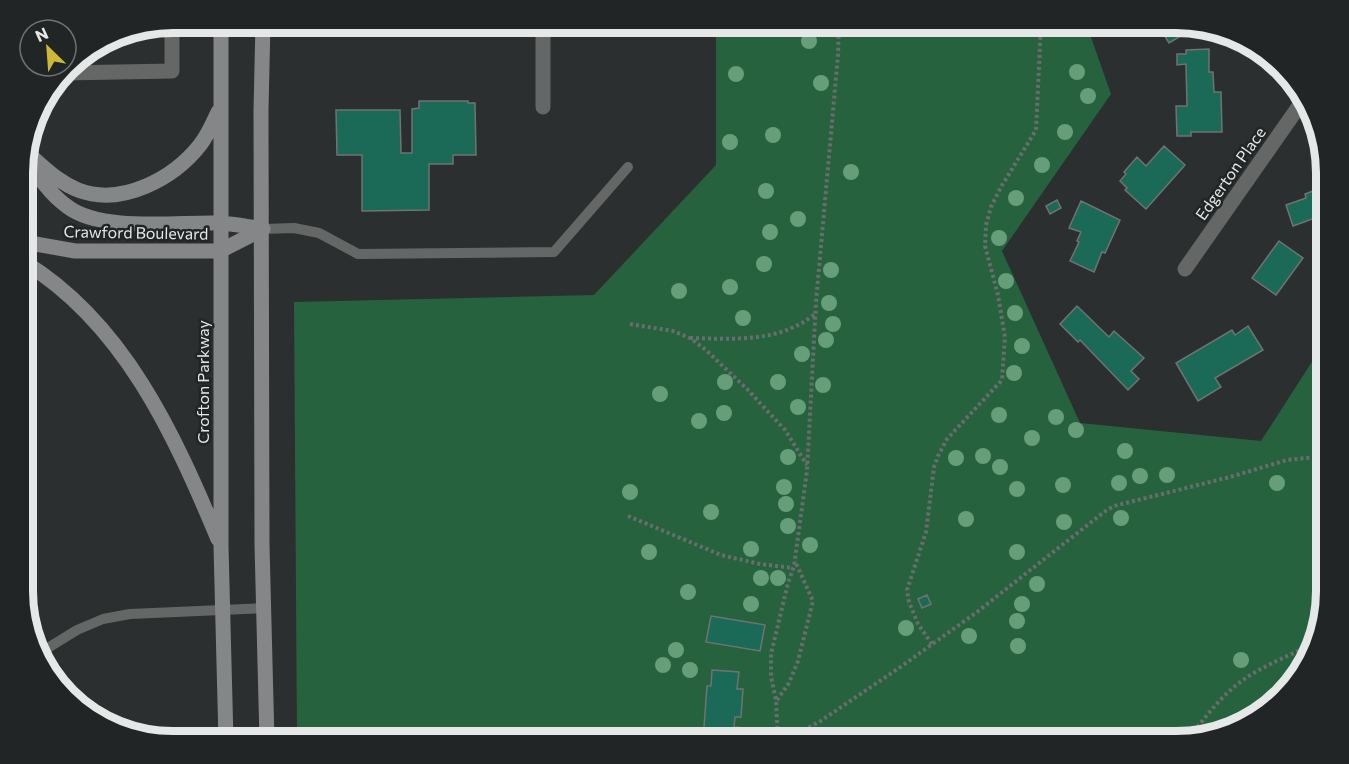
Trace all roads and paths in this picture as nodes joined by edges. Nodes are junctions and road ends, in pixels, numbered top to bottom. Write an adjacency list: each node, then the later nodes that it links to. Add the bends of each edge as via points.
1 (172, 33): 7 (street, via 172,71)
2 (221, 33): 10 (street, Crofton Parkway)
3 (263, 33): 15 (street)
4 (543, 33): 9 (street)
5 (839, 33): 20 (path)
6 (1040, 33): 31 (path, via 1036,130 1001,187 986,225 985,246 1005,336 1002,380 947,439 938,456 926,532 908,590 918,624)
7 (78, 73)
8 (1299, 106): 19 (street, Edgerton Place)
9 (543, 107)
10 (220, 110): 11 (street, via 202,143 189,157 149,185 127,192 98,194 79,190 55,178); 14 (street, Crofton Parkway)
11 (34, 160)
12 (33, 167): 14 (street, Crawford Boulevard, via 48,190 69,209 92,219 114,223)
13 (628, 167): 15 (lane, via 554,252 357,254 319,234 294,228)
14 (220, 223): 15 (street, Crawford Boulevard); 17 (street, Crofton Parkway)
15 (262, 229): 17 (street, Crawford Boulevard); 29 (street)
16 (33, 244): 17 (street, Crawford Boulevard, via 75,251)
17 (220, 251): 26 (street, Crofton Parkway)
18 (33, 268): 26 (street, via 74,300 130,364 152,399)
19 (1185, 269)
20 (816, 313): 22 (path, via 766,337); 24 (path)
21 (630, 324): 22 (path)
22 (690, 338): 24 (path, via 785,430)
23 (1316, 457): 31 (path, via 1287,460 1114,506)
24 (808, 466): 27 (path)
25 (628, 516): 28 (path, via 721,555)
26 (221, 546): 30 (street, Crofton Parkway)
27 (795, 561): 28 (path); 34 (path, via 813,601 798,662)
28 (793, 568): 34 (path, via 771,654)
29 (265, 608): 30 (lane); 37 (street)
30 (224, 609): 33 (lane, via 103,619); 36 (street, Crofton Parkway)
31 (932, 644): 39 (path)
32 (1304, 648): 35 (path, via 1239,683)
33 (46, 650)
34 (776, 700): 38 (path)
35 (1196, 729)
36 (226, 731)
37 (267, 731)
38 (778, 731)
39 (802, 731)

